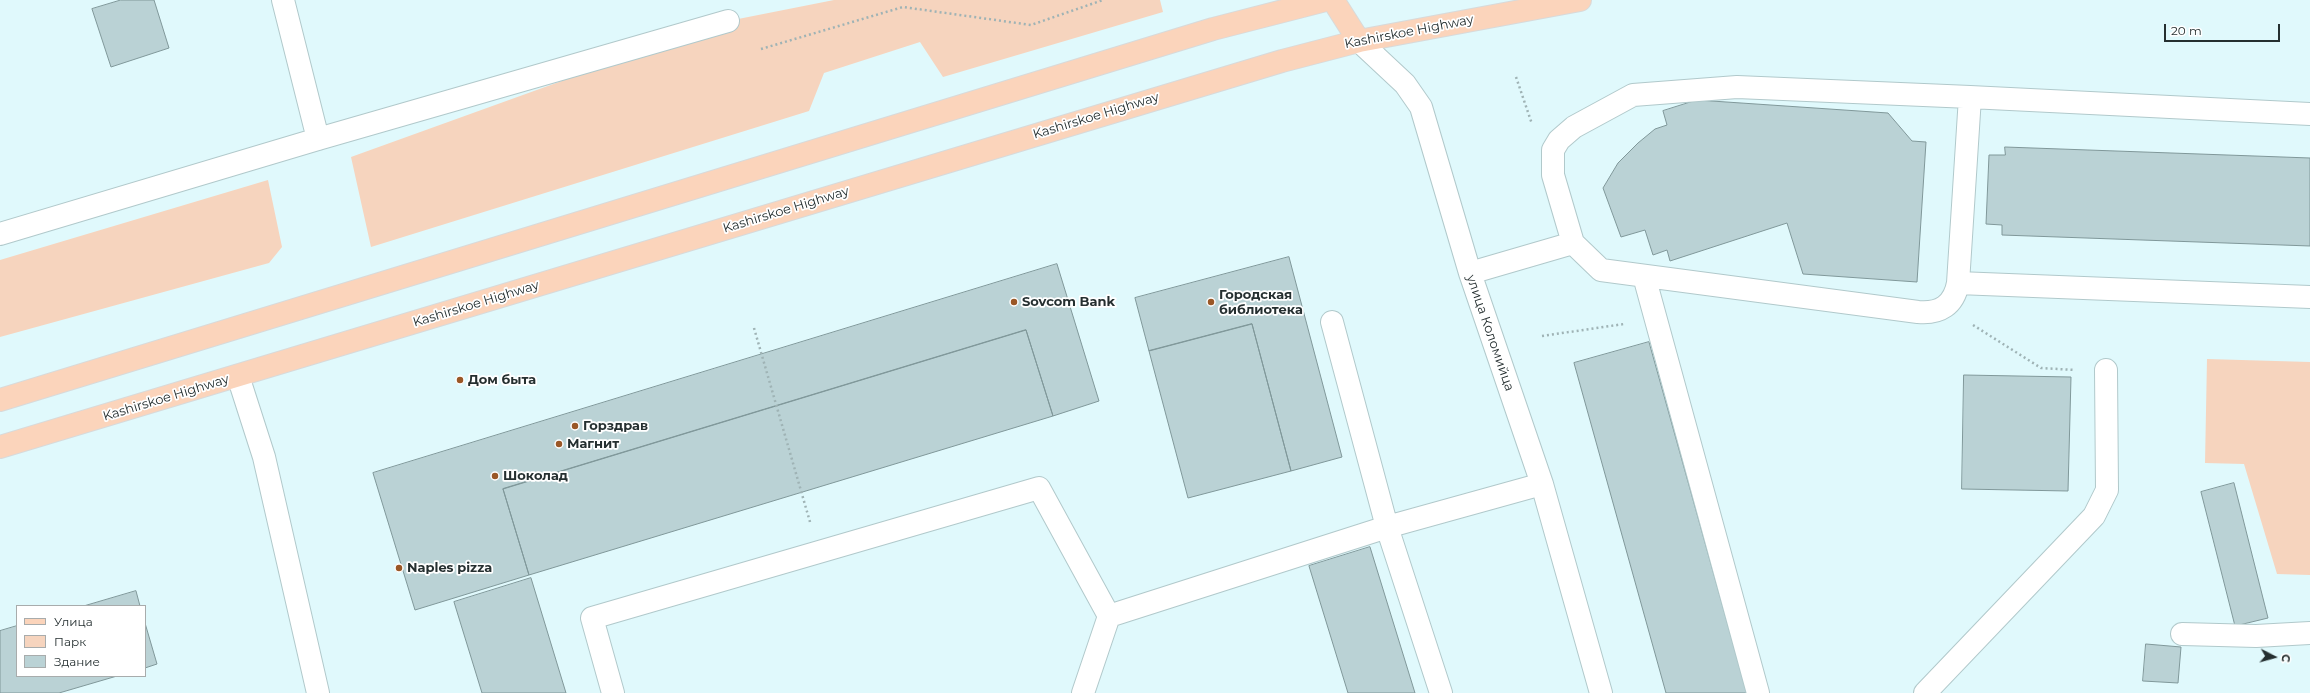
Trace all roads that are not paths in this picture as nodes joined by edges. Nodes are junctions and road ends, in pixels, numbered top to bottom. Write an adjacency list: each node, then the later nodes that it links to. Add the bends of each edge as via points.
1 (283, 0): 9 (street)
2 (1326, 0): 19 (main road, via 1213,29)
3 (1333, 0): 6 (main road, улица Коломийца)
4 (1580, 0): 6 (main road, Kashirskoe Highway)
5 (728, 21): 9 (street)
6 (1359, 41): 12 (street, улица Коломийца, via 1405,84 1421,107); 18 (main road, Kashirskoe Highway, via 1227,76)
7 (1970, 97): 8 (street); 11 (street, via 1737,87 1633,95 1574,127 1559,140 1553,150 1553,174); 14 (street)
8 (2310, 114)
9 (318, 139): 10 (street)
10 (0, 234)
11 (1573, 243): 12 (street); 13 (street, via 1601,270)
12 (1470, 273): 21 (street, улица Коломийца)
13 (1644, 276): 14 (street, via 1918,312 1934,312 1945,307 1954,297); 31 (street)
14 (1958, 283): 15 (street)
15 (2310, 298)
16 (1332, 322): 22 (street)
17 (2106, 370): 32 (street, via 2107,490 2099,508)
18 (238, 376): 20 (main road, Kashirskoe Highway); 26 (street, via 264,456)
19 (0, 400)
20 (0, 447)
21 (1542, 484): 22 (street); 30 (street, улица Коломийца)
22 (1387, 527): 23 (street); 29 (street)
23 (1109, 616): 27 (street, via 1039,488 592,618); 28 (street)
24 (2182, 634): 25 (street, via 2254,629)
25 (2310, 634)
26 (316, 692)
27 (614, 693)
28 (1082, 693)
29 (1441, 693)
30 (1601, 693)
31 (1758, 693)
32 (1925, 693)

